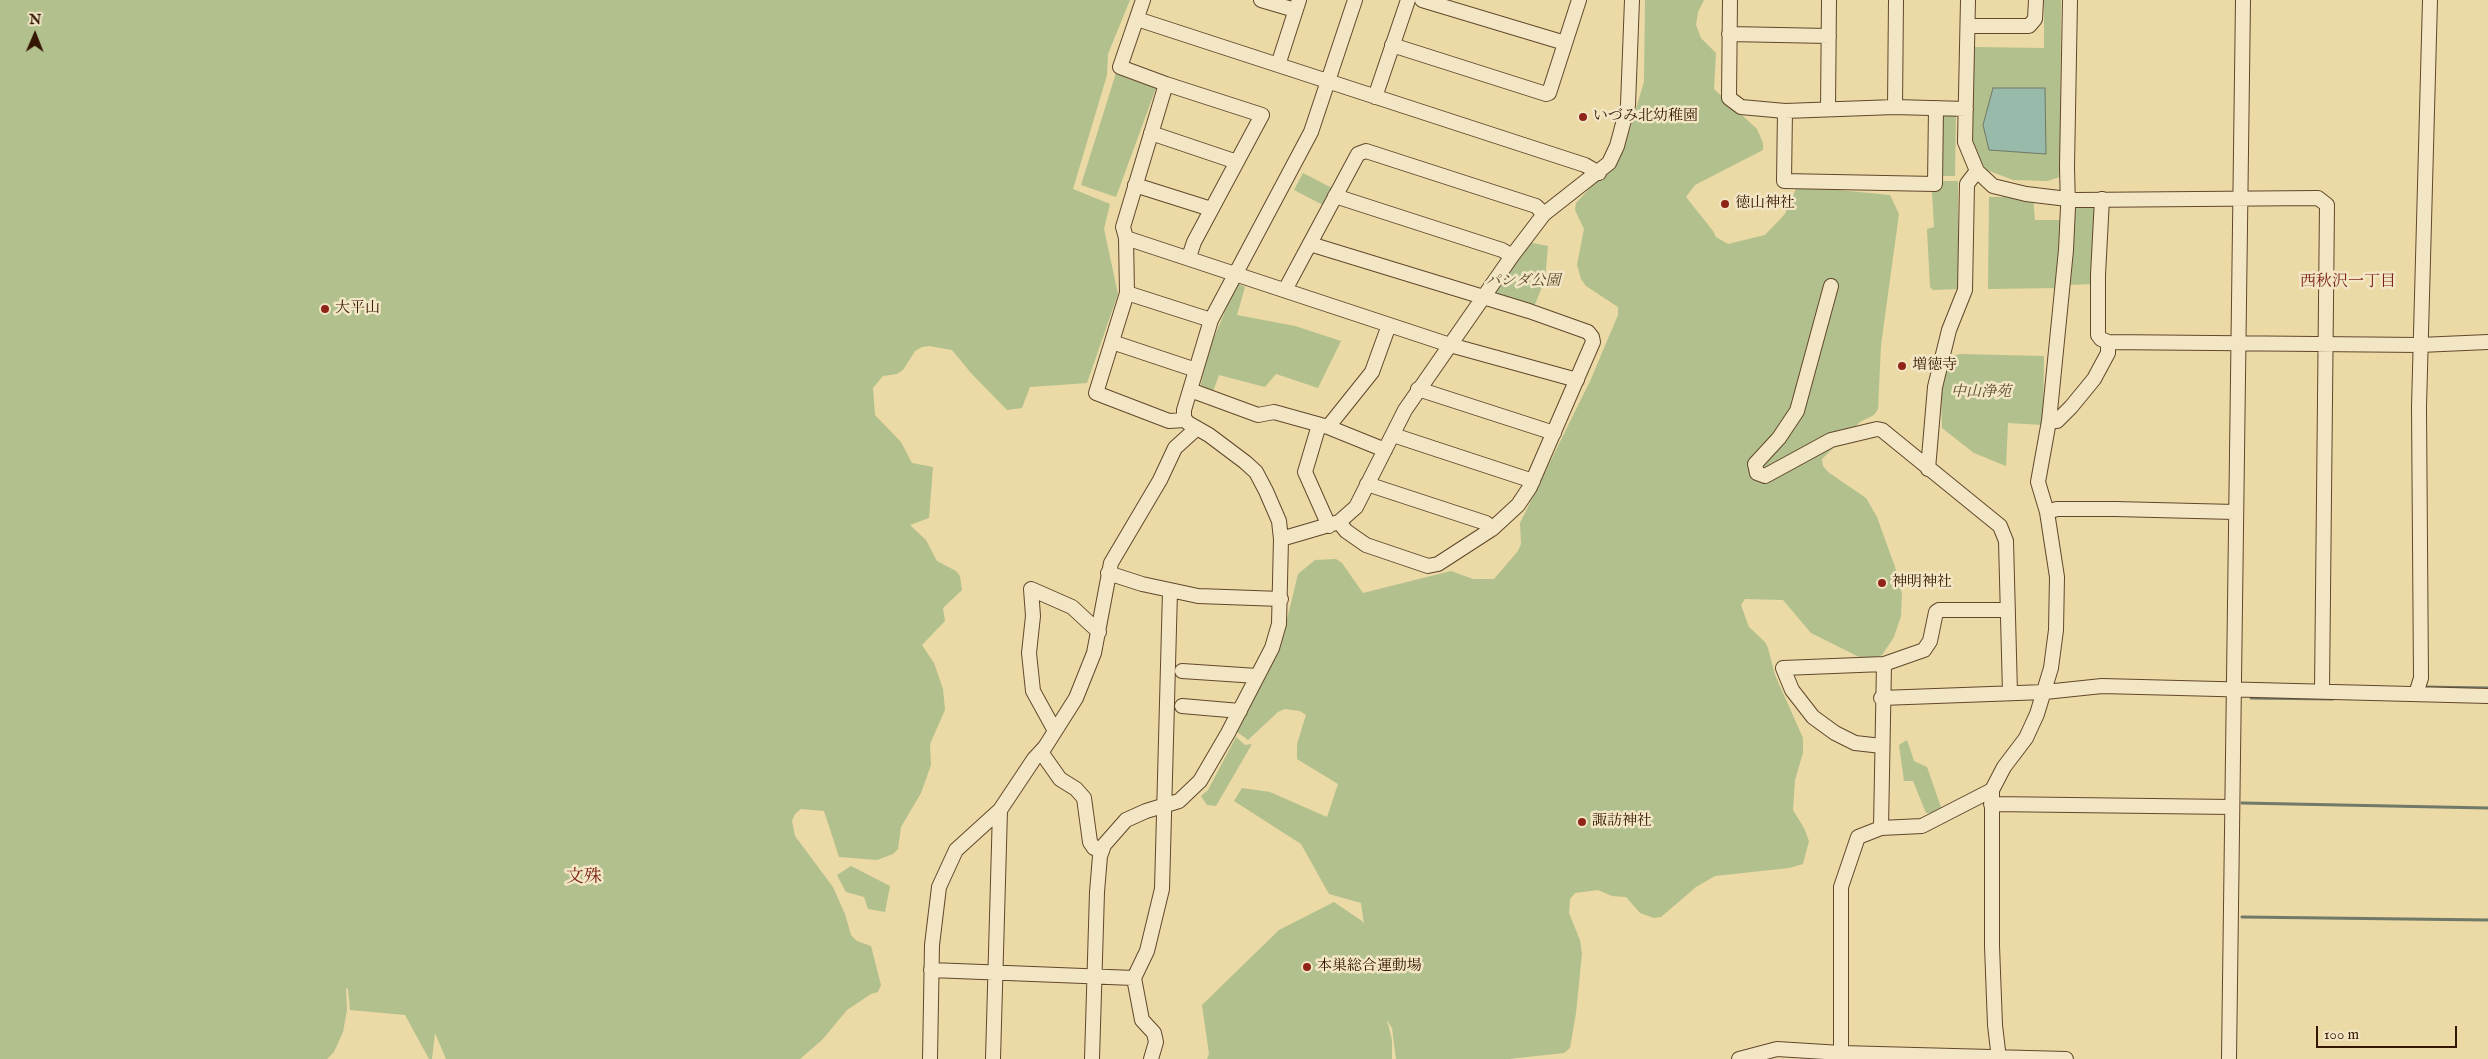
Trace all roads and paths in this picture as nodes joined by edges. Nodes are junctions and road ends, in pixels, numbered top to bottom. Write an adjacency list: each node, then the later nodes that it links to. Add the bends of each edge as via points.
1 (1143, 0): 17 (street)
2 (1261, 0): 16 (street)
3 (1355, 0): 24 (street)
4 (1408, 0): 22 (street)
5 (1422, 0): 21 (street)
6 (1579, 0): 21 (street)
7 (1632, 0): 35 (street, via 1625,121 1609,163)
8 (1730, 0): 19 (street)
9 (1829, 0): 20 (street)
10 (1896, 0): 27 (street)
11 (1968, 0): 18 (street)
12 (2036, 0): 18 (street, via 2035,19 2029,26)
13 (2070, 0): 38 (street)
14 (2243, 0): 40 (street)
15 (2430, 0): 60 (street)
16 (1297, 5): 23 (street)
17 (1136, 19): 23 (street); 25 (street, via 1120,67)
18 (1968, 26): 30 (street)
19 (1729, 34): 20 (street); 31 (street, via 1729,98 1741,107)
20 (1829, 36): 29 (street)
21 (1565, 44): 22 (street, via 1546,94)
22 (1392, 45): 26 (street)
23 (1278, 65): 24 (street)
24 (1328, 82): 26 (street); 47 (street, via 1311,132)
25 (1166, 84): 32 (street); 33 (street, via 1262,115)
26 (1375, 97): 35 (street, via 1585,165)
27 (1895, 107): 28 (street); 29 (street)
28 (1936, 108): 30 (street); 31 (street, via 1935,184 1784,182)
29 (1828, 109): 31 (street)
30 (1966, 109): 34 (street, via 1965,142)
31 (1785, 110)
32 (1151, 133): 33 (street); 36 (street)
33 (1237, 162): 41 (street)
34 (1977, 171): 38 (street, via 2002,190); 71 (street, via 1967,184 1965,290 1949,330 1935,387)
35 (1599, 173): 42 (street)
36 (1136, 185): 41 (street); 43 (street, via 1123,227)
37 (1335, 196): 42 (street, via 1358,154 1366,151 1536,206); 44 (street); 45 (street)
38 (2067, 197): 39 (street); 65 (street, via 2066,250)
39 (2102, 200): 40 (street); 55 (street, via 2098,335)
40 (2240, 200): 57 (street, via 2318,198 2327,205); 59 (street)
41 (1211, 209): 46 (street)
42 (1544, 214): 45 (street)
43 (1126, 238): 46 (street); 50 (street)
44 (1310, 244): 49 (street); 51 (street)
45 (1512, 256): 51 (street)
46 (1189, 258): 47 (street)
47 (1235, 274): 49 (street); 52 (street)
48 (1831, 286): 71 (street, via 1797,411 1779,438 1755,464 1757,473 1764,476 1831,440 1877,429)
49 (1285, 290): 53 (street)
50 (1127, 293): 52 (street); 54 (street)
51 (1483, 298): 58 (street); 62 (street, via 1588,332 1593,342)
52 (1212, 320): 61 (street)
53 (1388, 325): 58 (street); 67 (street, via 1372,372)
54 (1112, 342): 61 (street); 66 (street, via 1096,393 1169,420)
55 (2108, 342): 59 (street); 65 (street, via 2105,360 2094,379 2057,421)
56 (2488, 342): 60 (street)
57 (2326, 344): 59 (street); 60 (street); 88 (street)
58 (1450, 345): 62 (street); 63 (street)
59 (2238, 345): 75 (street)
60 (2420, 346): 91 (street, via 2421,678)
61 (1196, 370): 64 (street)
62 (1577, 380): 68 (street)
63 (1418, 389): 68 (street); 69 (street)
64 (1190, 390): 66 (street, via 1184,410); 67 (street, via 1258,415 1274,412)
65 (2049, 421): 74 (street, via 2038,482)
66 (1191, 424): 78 (street, via 1221,443 1256,472 1279,521); 79 (street)
67 (1324, 426): 70 (street); 76 (street, via 1305,472)
68 (1554, 433): 72 (street)
69 (1392, 435): 70 (street); 72 (street)
70 (1386, 450): 73 (street)
71 (1928, 469): 82 (street, via 2004,532)
72 (1533, 481): 77 (street, via 1518,506)
73 (1368, 484): 76 (street, via 1356,507); 77 (street, via 1486,522)
74 (2047, 512): 75 (street, via 2057,509); 89 (street, via 2057,577 2056,630)
75 (2235, 512): 87 (street, via 2235,675)
76 (1334, 524): 77 (street, via 1366,545 1428,566 1438,564); 78 (street)
77 (1492, 529)
78 (1281, 539): 81 (street)
79 (1108, 572): 80 (street); 83 (street)
80 (1170, 591): 81 (street, via 1198,596); 100 (street)
81 (1280, 599): 86 (street, via 1279,624 1272,648)
82 (2008, 610): 84 (street, via 1940,610 1936,612 1930,641 1924,650); 90 (street)
83 (1100, 632): 96 (street, via 1083,683); 96 (street, via 1072,607 1031,589 1033,616 1029,654 1033,691)
84 (1884, 664): 93 (street); 97 (street, via 1783,668 1792,690 1813,717 1855,743)
85 (1182, 671): 86 (street)
86 (1257, 676): 95 (street)
87 (2232, 690): 88 (street); 89 (street, via 2102,686); 101 (street)
88 (2322, 691): 91 (street)
89 (2045, 692): 90 (street); 99 (street, via 2026,738 2004,767)
90 (2010, 693): 93 (street)
91 (2416, 694): 92 (street)
92 (2488, 696)
93 (1882, 698): 97 (street)
94 (1182, 706): 95 (street)
95 (1240, 711): 100 (street, via 1200,782 1179,801)
96 (1055, 731): 98 (street)
97 (1882, 746): 103 (street)
98 (1041, 752): 102 (street); 104 (street, via 1060,779 1084,798 1090,842)
99 (1991, 797): 101 (street); 103 (street, via 1922,826); 115 (street, via 1992,946)
100 (1166, 806): 104 (street, via 1126,820); 108 (street, via 1162,889 1147,951)
101 (2232, 807): 117 (street)
102 (1000, 810): 105 (street, via 956,850 939,887); 106 (street)
103 (1881, 828): 109 (street, via 1858,836 1841,887)
104 (1102, 851): 107 (street, via 1097,892)
105 (931, 970): 106 (street); 110 (street)
106 (996, 974): 107 (street); 111 (street)
107 (1095, 976): 108 (street); 112 (street)
108 (1134, 978): 113 (street, via 1142,1020 1154,1034 1156,1042)
109 (1840, 1053): 114 (street, via 1777,1049); 115 (street)
110 (930, 1059)
111 (993, 1059)
112 (1092, 1059)
113 (1151, 1059)
114 (1739, 1059)
115 (1999, 1059): 116 (street)
116 (2066, 1059)
117 (2229, 1059)

